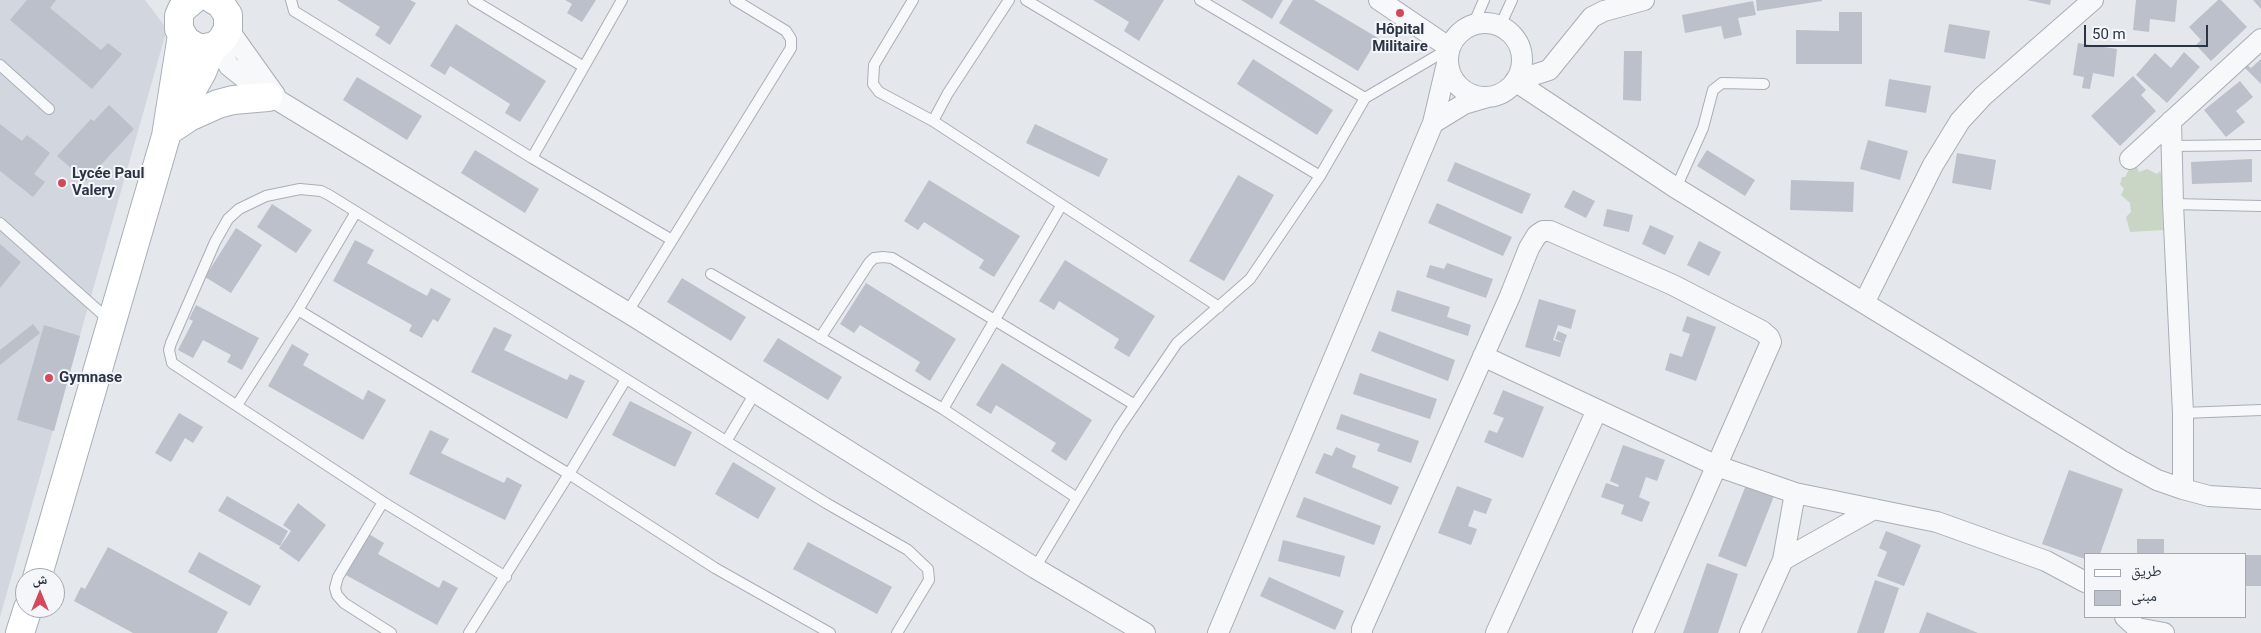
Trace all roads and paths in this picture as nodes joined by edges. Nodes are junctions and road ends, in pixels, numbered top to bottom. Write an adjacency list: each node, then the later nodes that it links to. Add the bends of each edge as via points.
1 (291, 0): 37 (lane, via 294,11)
2 (473, 0): 24 (lane)
3 (622, 0): 24 (lane)
4 (735, 0): 46 (lane, via 786,31 791,39 791,48)
5 (913, 0): 31 (lane, via 874,66 873,84 879,92)
6 (1009, 0): 31 (lane)
7 (1026, 0): 39 (lane)
8 (1200, 0): 28 (lane)
9 (1379, 0): 15 (street)
10 (1484, 0): 17 (lane)
11 (1512, 0): 16 (lane)
12 (1644, 0): 21 (street, via 1604,11 1592,18)
13 (2094, 0): 48 (street, via 1983,96 1960,121 1933,165)
14 (196, 6): 19 (main road, via 228,15); 19 (main road, via 192,45 205,48); 34 (main road)
15 (1400, 13): 17 (street); 20 (street)
16 (1500, 26): 17 (street, via 1491,23); 22 (street, via 1515,38)
17 (1467, 28): 20 (street)
18 (2261, 39): 32 (street)
19 (219, 40): 29 (street, via 228,66); 34 (main road)
20 (1449, 53): 27 (street, via 1452,77 1458,85 1473,95); 28 (lane); 33 (street)
21 (1561, 56): 22 (street, via 1531,61); 25 (street, via 1549,70)
22 (1522, 57): 25 (street)
23 (0, 65): 30 (lane)
24 (584, 67): 37 (lane)
25 (1515, 82): 27 (street); 40 (street)
26 (1764, 84): 40 (lane, via 1722,83 1712,90 1703,128)
27 (1492, 96): 33 (street, via 1464,104)
28 (1365, 98): 39 (lane)
29 (274, 99): 34 (main road, via 233,100 218,104 189,117); 51 (street)
30 (48, 109)
31 (933, 121): 42 (lane)
32 (2171, 121): 36 (street); 38 (street)
33 (1433, 122): 86 (street)
34 (168, 132): 53 (main road)
35 (2261, 145): 36 (lane)
36 (2171, 146): 41 (street)
37 (532, 158): 46 (lane)
38 (2130, 159)
39 (1320, 176): 49 (lane, via 1250,279)
40 (1676, 188): 48 (street)
41 (2173, 204): 43 (lane); 63 (street)
42 (1061, 206): 49 (lane); 52 (lane)
43 (2261, 206)
44 (356, 212): 50 (lane); 56 (lane); 58 (lane, via 321,191 300,189 252,201 239,208 221,229 170,350 172,364)
45 (0, 223): 53 (lane)
46 (672, 240): 51 (lane)
47 (711, 274): 54 (lane)
48 (1864, 303): 67 (street, via 2122,461)
49 (1219, 307): 59 (lane, via 1177,343)
50 (298, 310): 58 (lane); 66 (lane)
51 (627, 313): 57 (street)
52 (995, 319): 54 (lane, via 892,258 883,256 869,263); 59 (lane); 60 (lane)
53 (111, 322): 74 (main road)
54 (820, 338): 60 (lane)
55 (1483, 356): 61 (street); 65 (street, via 1529,248 1543,231 1550,231 1672,285 1762,331 1771,342); 87 (street)
56 (626, 379): 64 (lane); 66 (lane)
57 (755, 393): 64 (lane); 75 (street)
58 (237, 405): 71 (lane)
59 (1135, 405): 69 (lane)
60 (943, 409): 69 (lane)
61 (1597, 410): 65 (street); 88 (street)
62 (2261, 410): 63 (lane)
63 (2183, 413): 67 (street)
64 (727, 440): 84 (lane, via 921,560 928,569 929,580)
65 (1717, 466): 68 (street); 89 (street)
66 (569, 474): 76 (lane); 83 (lane, via 715,568)
67 (2183, 490): 70 (street, via 2209,496)
68 (1795, 492): 72 (street); 73 (street)
69 (1077, 498): 75 (lane)
70 (2261, 499)
71 (383, 502): 76 (lane); 81 (lane, via 338,577 335,588 344,603)
72 (1874, 509): 73 (street); 77 (street, via 1937,522 2046,561)
73 (1783, 560): 90 (street)
74 (40, 568)
75 (1035, 568): 85 (street)
76 (506, 577): 82 (lane)
77 (2084, 581)
78 (25, 618): 80 (main road)
79 (2133, 626): 91 (street)
80 (20, 633)
81 (391, 633)
82 (469, 633)
83 (830, 633)
84 (897, 633)
85 (1145, 633)
86 (1218, 633)
87 (1362, 633)
88 (1496, 633)
89 (1643, 633)
90 (1750, 633)
91 (2164, 633)

